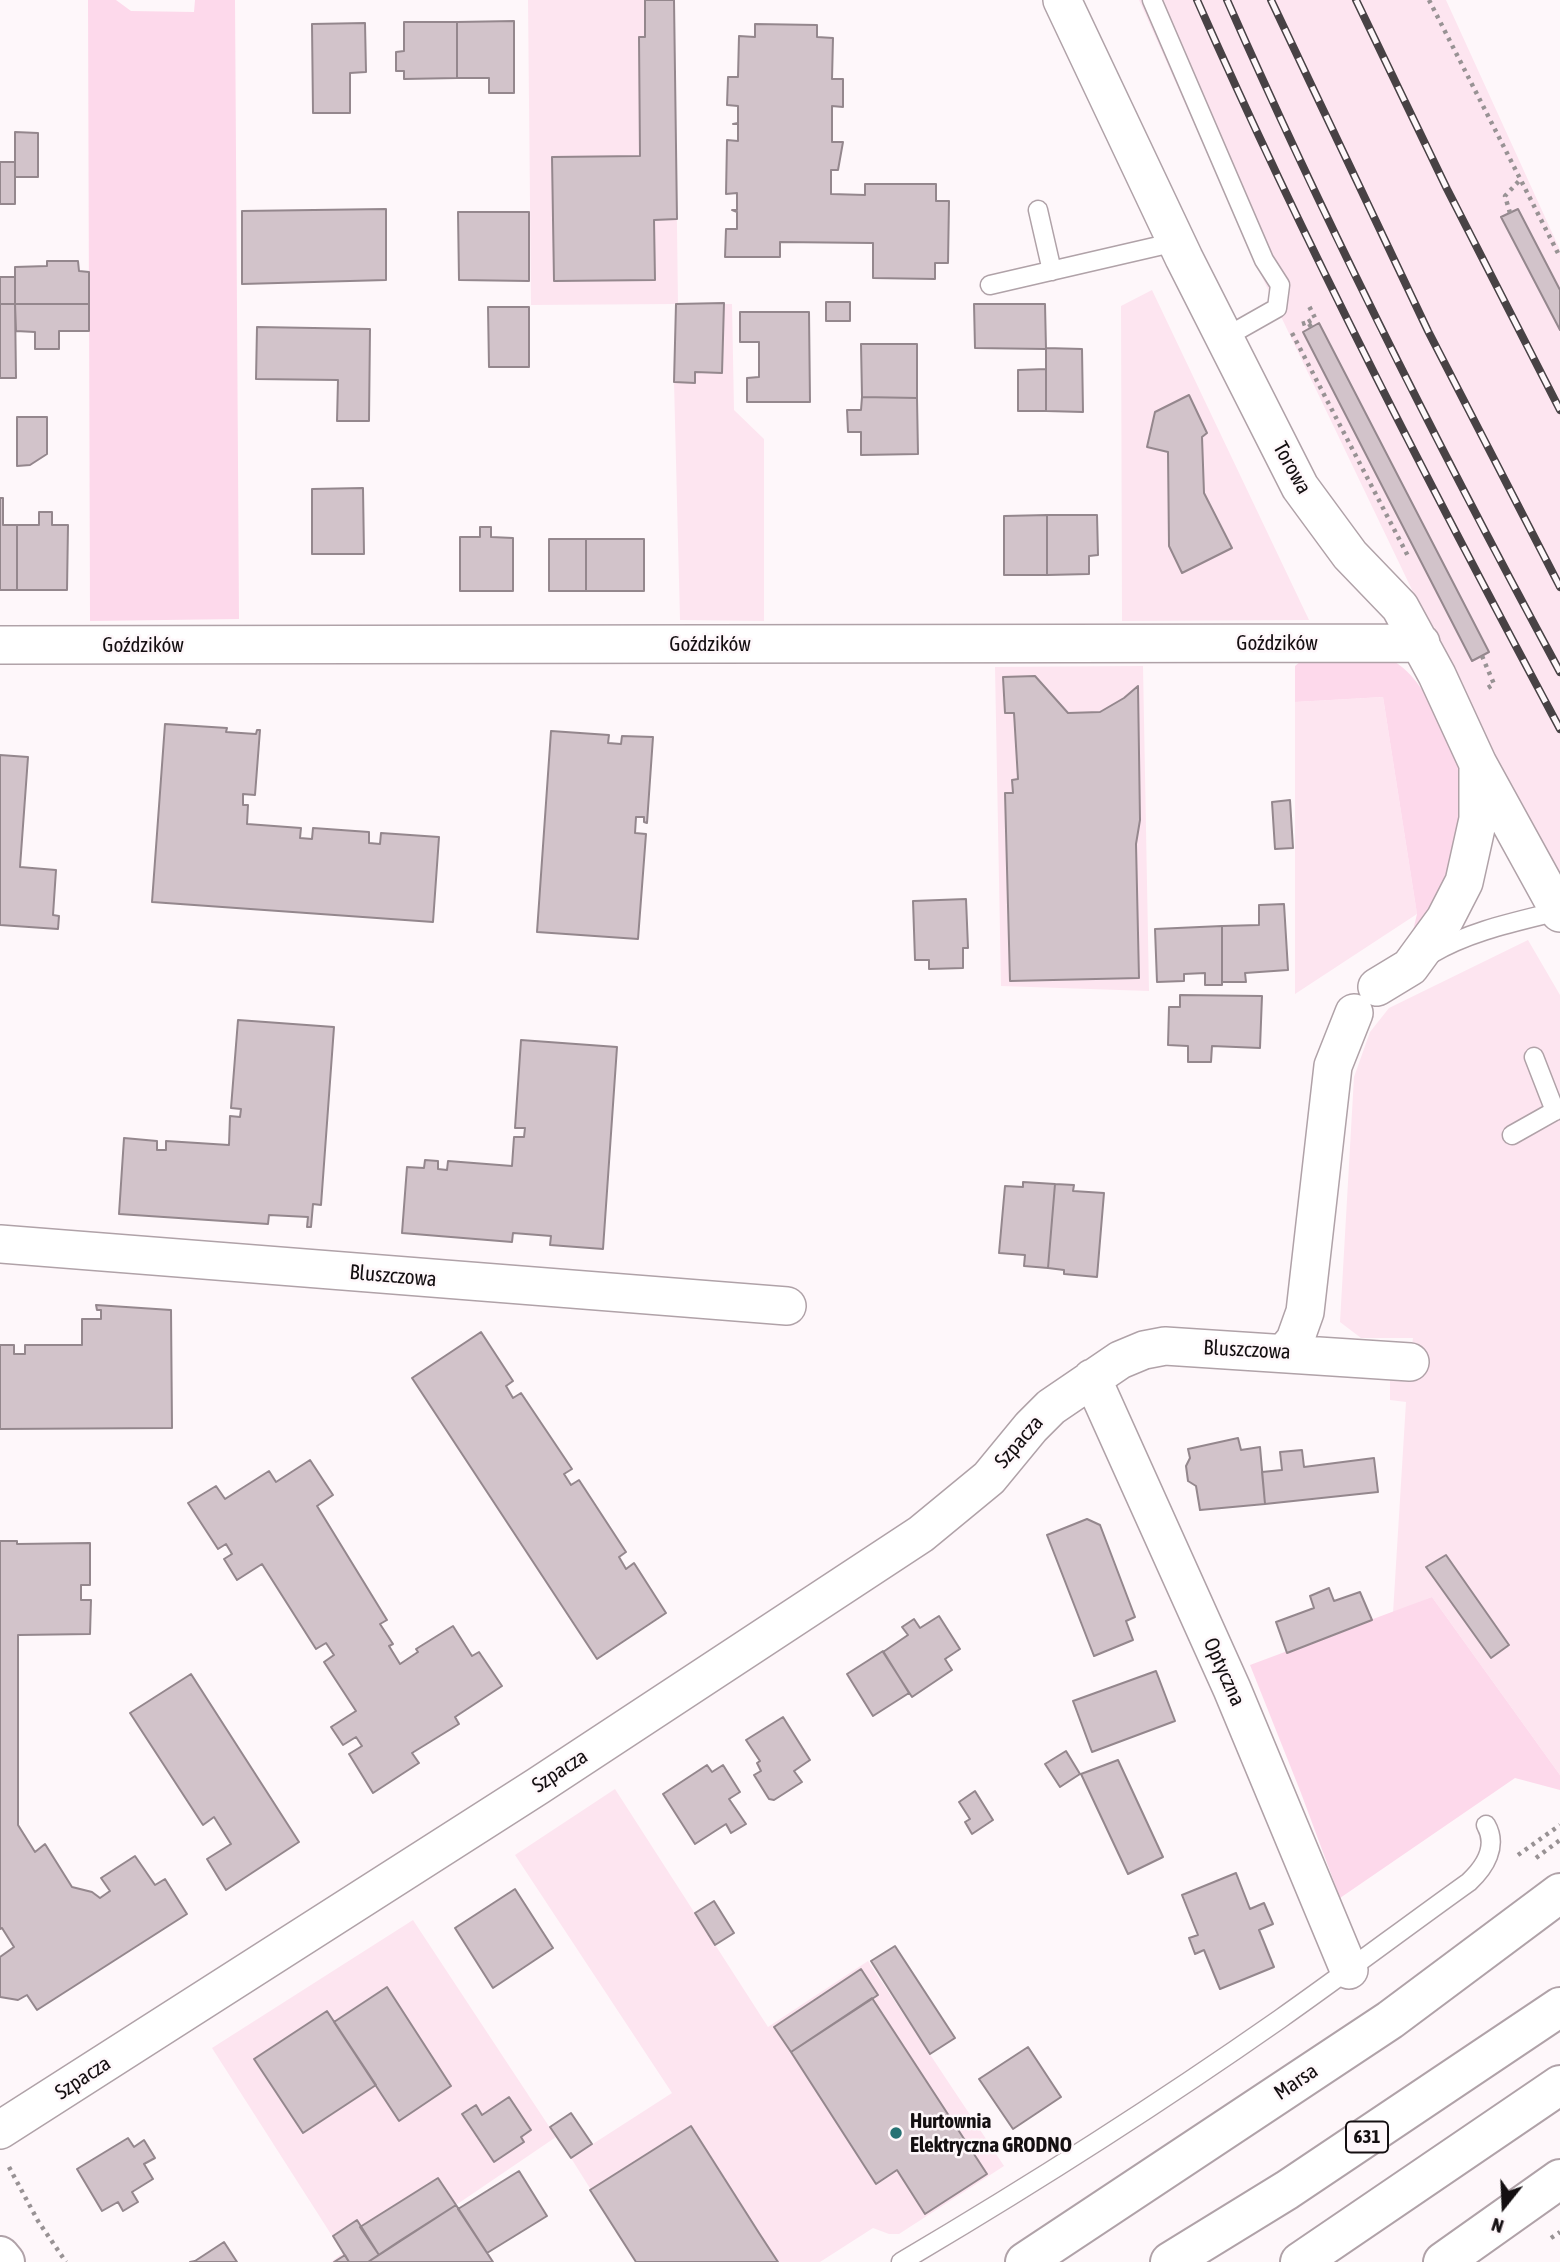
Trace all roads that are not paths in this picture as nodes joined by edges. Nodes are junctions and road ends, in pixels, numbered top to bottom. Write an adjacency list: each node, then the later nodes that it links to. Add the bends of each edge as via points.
1 (1062, 0): 4 (street, Torowa)
2 (1152, 0): 7 (lane, via 1264,260 1280,285 1278,308)
3 (1038, 210): 5 (lane)
4 (1176, 242): 5 (lane); 7 (street, Torowa)
5 (1052, 271): 6 (lane)
6 (990, 285)
7 (1224, 338): 8 (street, Torowa, via 1300,487 1350,555 1400,607)
8 (1420, 643): 9 (street, Goździków); 10 (street, Torowa)
9 (0, 645)
10 (1478, 764): 11 (street, Torowa); 12 (street, via 1478,819 1464,883 1446,919)
11 (1560, 912): 12 (lane, via 1450,943)
12 (1410, 967): 18 (street, via 1366,1000 1333,1066 1305,1312 1295,1340)
13 (1534, 1058): 14 (lane)
14 (1557, 1110): 15 (lane)
15 (1512, 1135)
16 (0, 1244): 17 (street, Bluszczowa)
17 (787, 1306)
18 (1285, 1352): 19 (street, Bluszczowa); 20 (street, Bluszczowa, via 1165,1346 1120,1360)
19 (1410, 1362)
20 (1092, 1378): 23 (street, Optyczna, via 1232,1689); 26 (street, Szpacza, via 1038,1418 989,1478 921,1534)
21 (1486, 1825): 23 (lane, via 1491,1833 1490,1852 1482,1870)
22 (1560, 1892): 31 (main road, Marsa, via 1390,2020)
23 (1349, 1970): 30 (lane, via 1140,2114)
24 (1560, 2007): 32 (main road, 631, via 1287,2190)
25 (1560, 2085): 33 (main road)
26 (0, 2130)
27 (1560, 2179): 34 (main road)
28 (0, 2256): 29 (main road)
29 (5, 2262)
30 (901, 2262)
31 (1025, 2262)
32 (1170, 2262)
33 (1300, 2262)
34 (1443, 2262)

